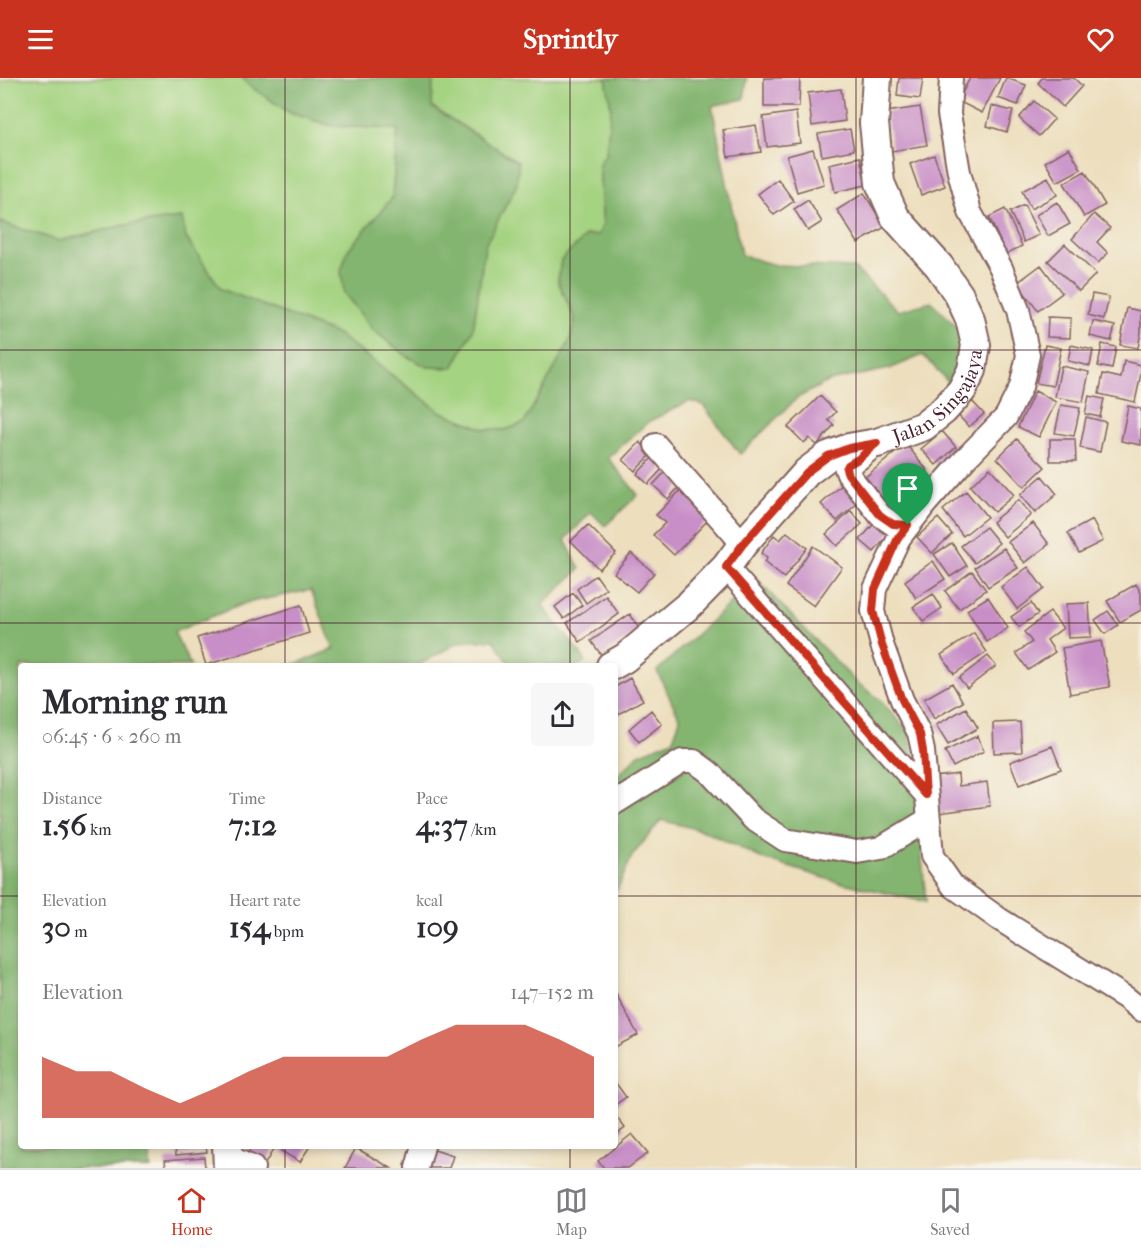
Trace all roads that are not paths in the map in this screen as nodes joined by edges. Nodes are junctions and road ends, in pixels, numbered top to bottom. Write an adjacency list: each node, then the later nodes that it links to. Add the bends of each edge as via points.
1 (877, 78): 3 (street, Jalan Singajaya, via 874,123 880,183 895,217 959,295 976,345 972,370 962,390 944,410 924,426)
2 (951, 78): 5 (street, via 950,114 970,212 1001,268 1018,310 1028,355 1021,387 1006,417)
3 (877, 443): 5 (street, via 846,469 880,515 893,524); 6 (street, Jalan Singajaya, via 828,456 807,472)
4 (656, 445): 6 (street)
5 (908, 525): 9 (street, via 875,589 873,611 902,700 920,734)
6 (743, 544): 7 (street, Jalan Singajaya)
7 (726, 567): 8 (street, Jalan Singajaya, via 690,604); 9 (street)
8 (617, 663)
9 (926, 795): 11 (street)
10 (618, 801): 11 (street, via 681,761 694,761 753,819 785,840 857,852 881,848)
11 (928, 819): 12 (street, via 932,856 953,886 999,920)
12 (1136, 1000)
13 (422, 1149): 16 (street)
14 (227, 1157): 15 (street)
15 (253, 1168)
16 (417, 1168)

